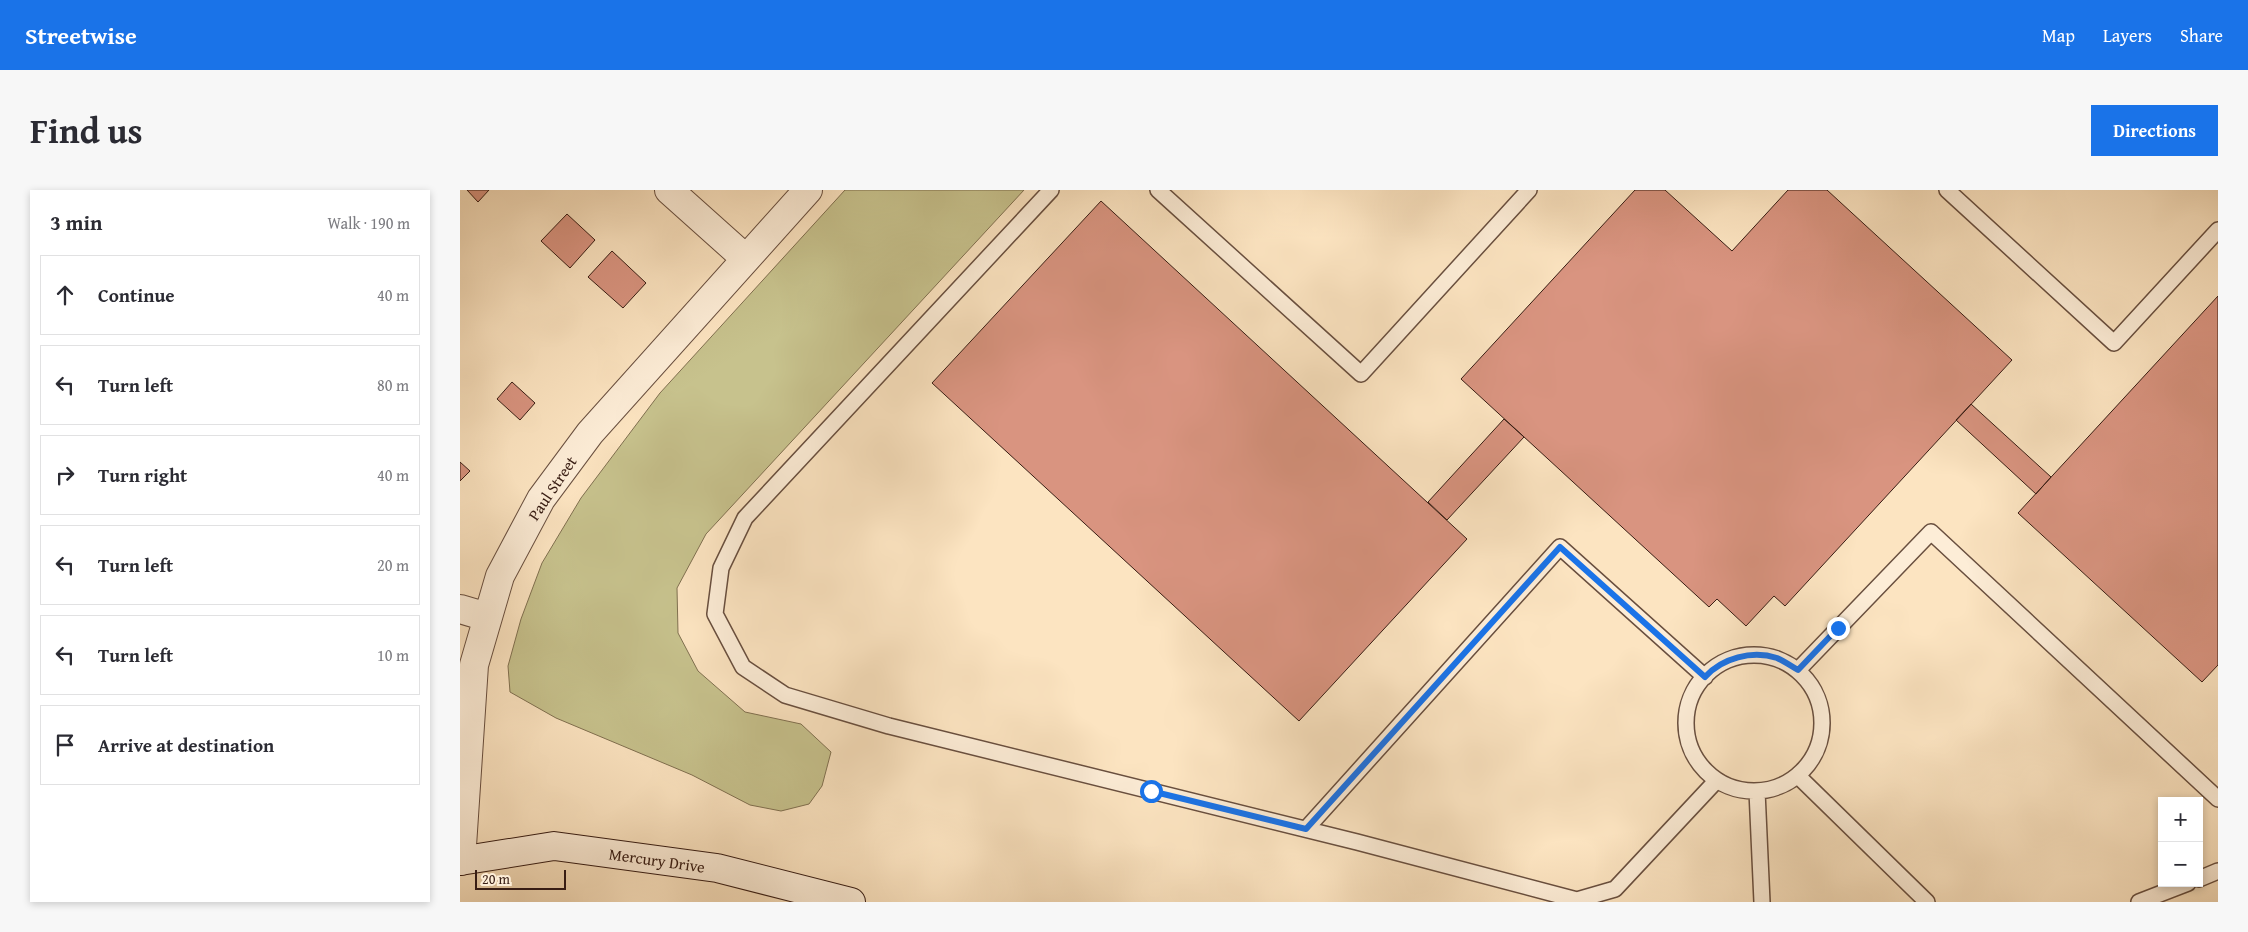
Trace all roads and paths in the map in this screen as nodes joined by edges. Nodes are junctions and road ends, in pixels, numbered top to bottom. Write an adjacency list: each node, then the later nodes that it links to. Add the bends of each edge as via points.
1 (669, 190): 8 (street)
2 (808, 190): 8 (street, Paul Street)
3 (1051, 190): 17 (lane, via 744,518 720,568 715,614 743,667 784,694 889,726)
4 (1158, 190): 5 (lane, via 1361,374)
5 (1529, 190)
6 (1946, 190): 7 (lane, via 2114,343)
7 (2218, 230)
8 (746, 260): 10 (street, Paul Street, via 590,433 541,499 500,576)
9 (460, 609): 10 (street)
10 (487, 617): 18 (street, Paul Street, via 474,665)
11 (1798, 670): 12 (lane, via 1777,658 1754,655 1731,659 1710,670); 13 (lane, via 1812,686 1821,706 1823,727 1818,749); 16 (lane, via 1931,532)
12 (1705, 677): 14 (lane, via 1695,688 1687,710 1686,734 1693,756); 17 (lane, via 1560,547)
13 (1798, 776): 15 (lane, via 1770,790); 24 (lane)
14 (1717, 780): 15 (lane, via 1728,787); 17 (lane, via 1615,889 1577,900)
15 (1757, 791): 23 (lane)
16 (2218, 799)
17 (1306, 829)
18 (461, 861): 22 (street, Mercury Drive, via 554,846 717,868)
19 (2218, 871): 20 (lane)
20 (2203, 877)
21 (2178, 887): 25 (lane)
22 (844, 901)
23 (1762, 902)
24 (1927, 902)
25 (2139, 902)

